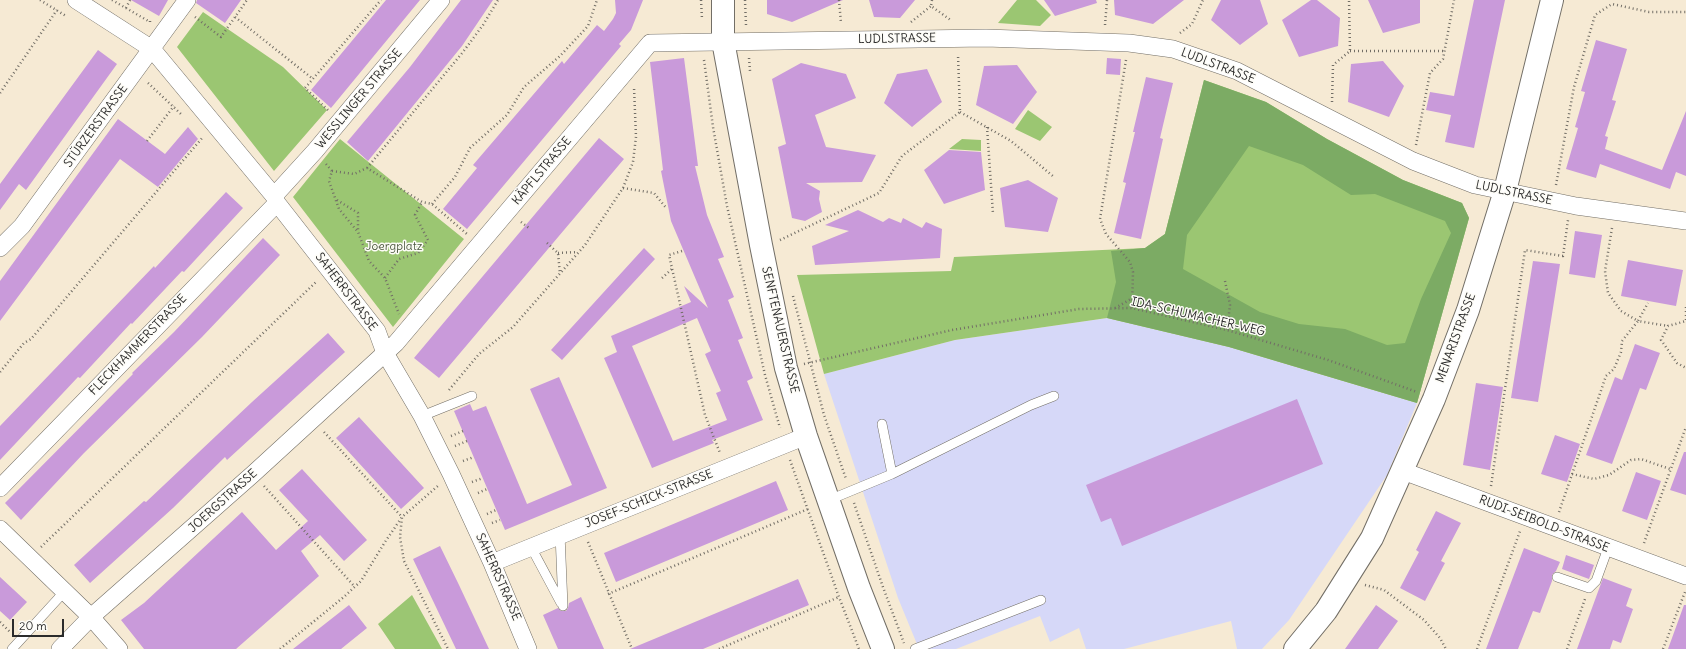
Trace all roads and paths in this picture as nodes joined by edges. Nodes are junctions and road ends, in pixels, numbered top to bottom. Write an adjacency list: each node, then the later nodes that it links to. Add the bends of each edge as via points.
1 (40, 0): 21 (path)
2 (76, 0): 34 (street, SAHERRSTRASSE)
3 (112, 0): 20 (path)
4 (130, 0): 20 (path)
5 (188, 0): 34 (street, STÜRZERSTRASSE)
6 (247, 0): 26 (path)
7 (381, 0): 39 (path)
8 (441, 0): 52 (street, WESSLINGER STRASSE)
9 (498, 0): 54 (path, via 463,52)
10 (597, 0): 63 (path, via 588,26 560,56 524,87 507,115 470,148 455,177)
11 (723, 0): 29 (street, SENFTENAUERSTRASSE)
12 (745, 0): 30 (path)
13 (839, 0): 28 (path)
14 (932, 0): 27 (path, via 931,6 957,24)
15 (1107, 0): 31 (path)
16 (1203, 0): 33 (path, via 1192,24)
17 (1349, 0): 35 (path)
18 (1454, 0): 36 (path)
19 (1552, 0): 58 (street, MENARISTRASSE)
20 (126, 8): 25 (path, via 150,22)
21 (56, 10): 24 (path); 41 (path)
22 (1686, 12): 61 (path, via 1649,12 1612,4 1595,15 1574,87)
23 (193, 16): 26 (path, via 222,37)
24 (70, 18)
25 (152, 18)
26 (235, 18): 39 (path)
27 (958, 38): 28 (street, LUDLSTRASSE); 31 (street, LUDLSTRASSE); 44 (path)
28 (842, 40): 30 (street, LUDLSTRASSE)
29 (723, 41): 30 (street, LUDLSTRASSE); 73 (street, SENFTENAUERSTRASSE); 97 (street, KÄPFLSTRASSE, via 650,43)
30 (748, 41): 38 (path)
31 (1104, 43): 32 (street, LUDLSTRASSE)
32 (1129, 43): 33 (street, LUDLSTRASSE); 87 (path, via 1100,219 1106,234 1130,262)
33 (1162, 48): 46 (street, LUDLSTRASSE, via 1173,49 1238,71)
34 (152, 49): 37 (street, STÜRZERSTRASSE); 59 (street, SAHERRSTRASSE)
35 (1350, 51): 36 (path); 46 (path, via 1333,65 1332,108)
36 (1444, 51): 53 (path, via 1443,59 1430,73)
37 (135, 72): 42 (path); 74 (street, STÜRZERSTRASSE, via 22,226)
38 (750, 72)
39 (313, 79): 43 (path, via 305,88)
40 (634, 83): 57 (path, via 636,136 633,162)
41 (0, 93)
42 (174, 106): 45 (path); 50 (path)
43 (330, 111)
44 (960, 112): 47 (path); 73 (path, via 902,156 879,193)
45 (184, 116)
46 (1327, 118): 53 (street, LUDLSTRASSE)
47 (987, 127): 56 (path, via 1011,141); 67 (path)
48 (199, 132): 49 (path)
49 (204, 137): 51 (path); 101 (path)
50 (147, 141)
51 (208, 143)
52 (316, 151): 55 (path); 59 (street, WESSLINGER STRASSE)
53 (1413, 161): 58 (street, LUDLSTRASSE, via 1475,185)
54 (367, 168): 55 (path, via 354,174); 62 (path)
55 (332, 171): 60 (path, via 329,181)
56 (1054, 177)
57 (622, 188): 65 (path, via 654,193); 76 (path)
58 (1505, 191): 61 (street, LUDLSTRASSE); 105 (street, MENARISTRASSE, via 1468,310)
59 (276, 199): 97 (street, SAHERRSTRASSE, via 377,330); 125 (street, FLECKHAMMERSTRASSE)
60 (336, 199): 69 (path, via 339,209); 69 (path, via 358,213)
61 (1553, 201): 64 (street, LUDLSTRASSE)
62 (422, 202): 63 (path); 81 (path, via 415,215 428,240 418,253 399,259)
63 (432, 204): 71 (path)
64 (1570, 205): 66 (street, LUDLSTRASSE); 130 (path, via 1563,256 1525,250)
65 (667, 209)
66 (1614, 212): 68 (street, LUDLSTRASSE); 93 (path, via 1605,271 1608,293 1621,311)
67 (993, 214)
68 (1686, 221)
69 (358, 232): 81 (path, via 369,261)
70 (779, 232): 73 (path)
71 (470, 237)
72 (547, 243): 77 (path)
73 (774, 244): 99 (street, SENFTENAUERSTRASSE)
74 (0, 248)
75 (682, 251): 78 (path, via 669,255)
76 (578, 252): 77 (path); 79 (path)
77 (558, 253): 79 (path)
78 (672, 270): 82 (path); 117 (path, via 705,415)
79 (560, 274): 102 (path, via 513,327 479,354 450,389)
80 (312, 276): 84 (path)
81 (385, 278): 90 (path)
82 (662, 278)
83 (1225, 281): 96 (path, via 1230,305)
84 (316, 282): 85 (path); 143 (path)
85 (321, 289)
86 (793, 295): 98 (path)
87 (1132, 299): 91 (path); 92 (path)
88 (1648, 303): 93 (path)
89 (1686, 307): 94 (path)
90 (396, 308)
91 (1132, 308): 92 (path, IDA-SCHUMACHER-WEG); 96 (path, IDA-SCHUMACHER-WEG)
92 (1113, 309): 98 (path, IDA-SCHUMACHER-WEG, via 1079,310 960,329)
93 (1638, 321): 95 (path); 122 (path, via 1622,341 1621,352 1614,369 1606,376)
94 (1686, 321): 95 (path)
95 (1668, 326): 100 (path, via 1661,340 1677,363)
96 (1226, 330): 105 (path, IDA-SCHUMACHER-WEG, via 1328,360)
97 (385, 353): 106 (street, SAHERRSTRASSE); 107 (street, JOERGSTRASSE)
98 (810, 362): 99 (path, IDA-SCHUMACHER-WEG); 127 (path, via 824,415)
99 (786, 368): 111 (street, SENFTENAUERSTRASSE)
100 (1686, 368)
101 (0, 372)
102 (443, 392)
103 (472, 396): 106 (lane)
104 (1054, 396): 121 (lane)
105 (1434, 399): 119 (street, MENARISTRASSE)
106 (422, 416): 116 (street, SAHERRSTRASSE)
107 (313, 420): 120 (street, JOERGSTRASSE); 133 (path)
108 (882, 424): 121 (lane)
109 (1686, 427): 118 (path)
110 (463, 431): 112 (path)
111 (806, 436): 117 (street, JOSEF-SCHICK-STRASSE); 129 (street, SENFTENAUERSTRASSE)
112 (448, 438)
113 (467, 440): 114 (path)
114 (452, 446)
115 (474, 457): 116 (path)
116 (455, 468): 133 (path); 145 (street, SAHERRSTRASSE)
117 (726, 468): 137 (street, JOSEF-SCHICK-STRASSE)
118 (1670, 469): 122 (path, via 1640,459 1631,460 1609,474 1594,479); 144 (path)
119 (1402, 471): 130 (street, RUDI-SEIBOLD-STRASSE); 148 (street, MENARISTRASSE, via 1372,538)
120 (254, 474): 149 (path); 156 (street, JOERGSTRASSE)
121 (892, 474): 127 (lane)
122 (1572, 474): 138 (path)
123 (483, 478): 124 (path)
124 (470, 483)
125 (0, 488)
126 (487, 489): 128 (path)
127 (850, 492): 129 (lane); 166 (path)
128 (475, 494)
129 (829, 500): 153 (path); 165 (street, SENFTENAUERSTRASSE, via 859,588)
130 (1488, 503): 134 (street, RUDI-SEIBOLD-STRASSE)
131 (496, 510): 132 (path)
132 (485, 514)
133 (402, 517): 149 (path); 161 (path, via 400,543 404,561)
134 (1525, 517): 138 (street, RUDI-SEIBOLD-STRASSE); 170 (path)
135 (500, 520): 136 (path)
136 (491, 523)
137 (582, 526): 140 (street, JOSEF-SCHICK-STRASSE); 153 (path)
138 (1554, 528): 142 (street, RUDI-SEIBOLD-STRASSE)
139 (0, 529): 143 (street)
140 (560, 534): 141 (street, JOSEF-SCHICK-STRASSE); 141 (lane, via 562,606)
141 (531, 547): 145 (street, JOSEF-SCHICK-STRASSE)
142 (1608, 548): 144 (street, RUDI-SEIBOLD-STRASSE); 150 (lane, via 1596,581)
143 (30, 557): 152 (street)
144 (1638, 559): 146 (street, RUDI-SEIBOLD-STRASSE)
145 (492, 563): 162 (street, SAHERRSTRASSE)
146 (1686, 576)
147 (1557, 577): 150 (lane)
148 (1346, 579): 168 (street, MENARISTRASSE, via 1326,611); 169 (path, via 1384,590 1424,620)
149 (355, 587): 160 (path)
150 (1589, 588): 171 (path)
151 (1686, 590): 172 (path)
152 (65, 591): 156 (street); 157 (lane)
153 (608, 594): 163 (path)
154 (839, 597): 164 (path)
155 (1041, 600): 167 (lane)
156 (91, 617): 158 (street, JOERGSTRASSE); 159 (street)
157 (12, 649)
158 (60, 649)
159 (119, 649)
160 (280, 649)
161 (448, 649)
162 (528, 649)
163 (632, 649)
164 (719, 649)
165 (884, 649)
166 (907, 649)
167 (915, 649)
168 (1295, 649)
169 (1446, 649)
170 (1477, 649)
171 (1567, 649)
172 (1664, 649)

